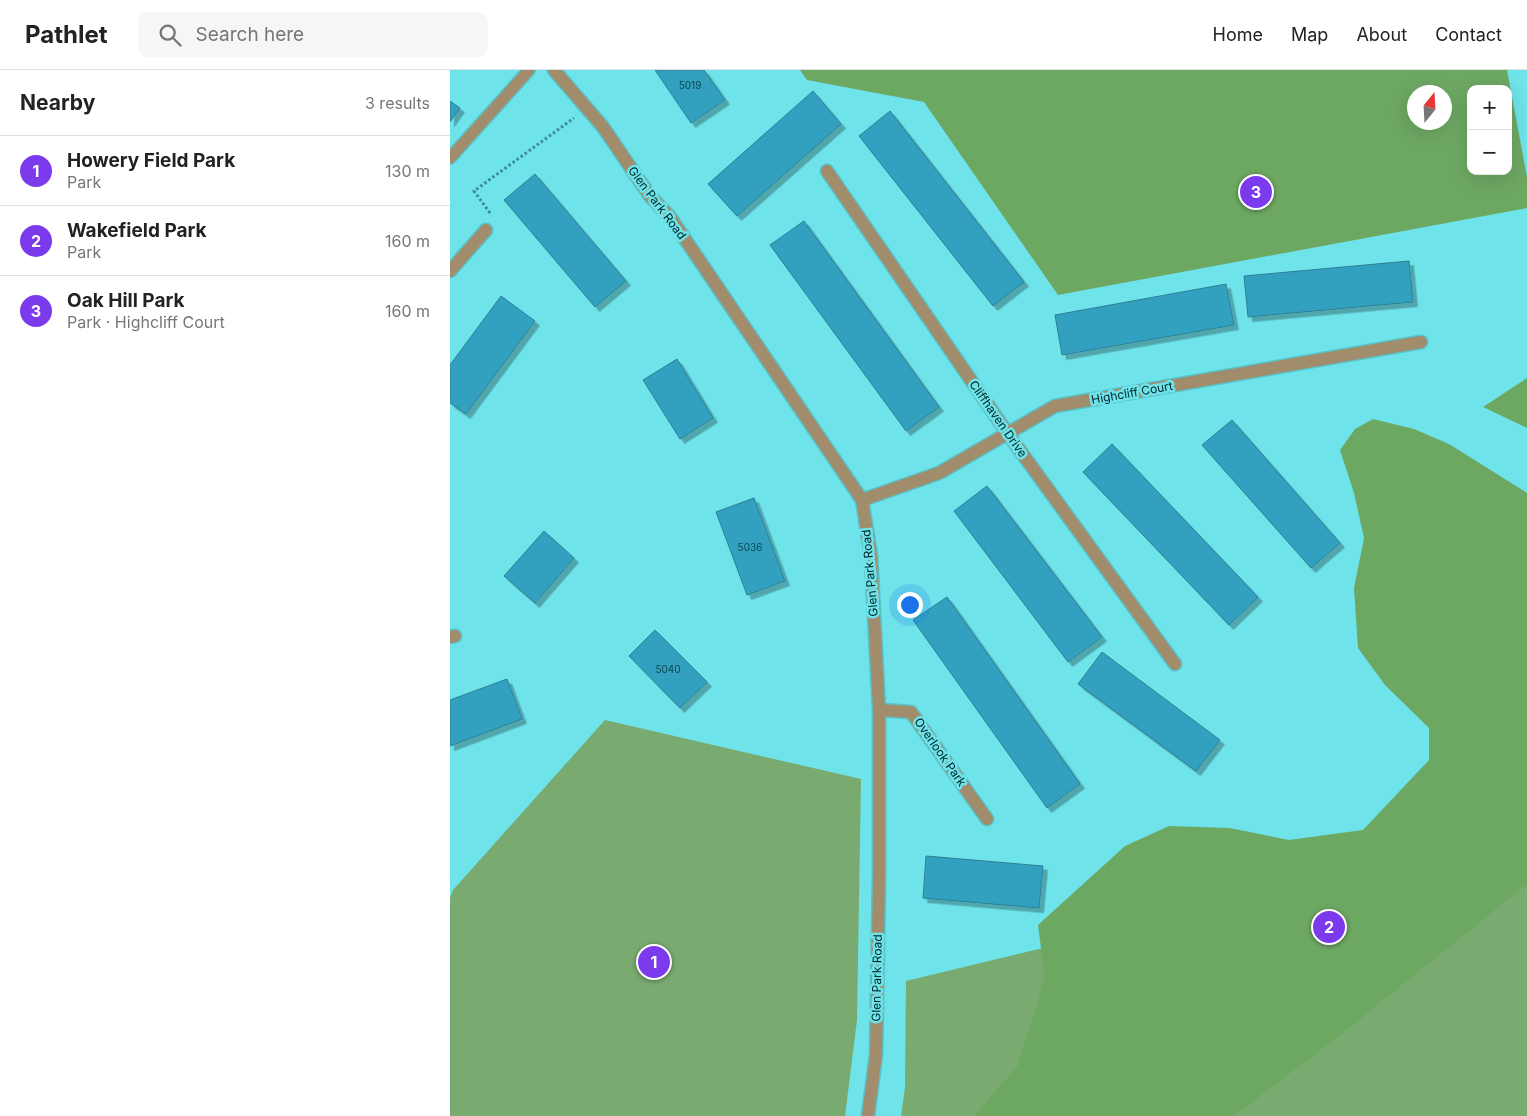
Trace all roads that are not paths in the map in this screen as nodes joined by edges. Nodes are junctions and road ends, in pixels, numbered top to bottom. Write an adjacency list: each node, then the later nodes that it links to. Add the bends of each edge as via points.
1 (529, 70): 3 (lane)
2 (554, 70): 9 (street, Glen Park Road, via 603,127 650,196 670,217)
3 (450, 158)
4 (827, 171): 8 (street, Cliffhaven Drive)
5 (486, 230): 6 (street)
6 (450, 271)
7 (1421, 342): 8 (street, Highcliff Court, via 1056,406)
8 (1008, 434): 9 (street, Highcliff Court, via 939,473); 10 (street, Cliffhaven Drive)
9 (862, 500): 11 (street, Glen Park Road, via 871,556)
10 (1175, 664)
11 (879, 710): 12 (street, Overlook Park, via 911,712); 13 (street, Glen Park Road, via 876,1055)
12 (987, 819)
13 (868, 1116)

